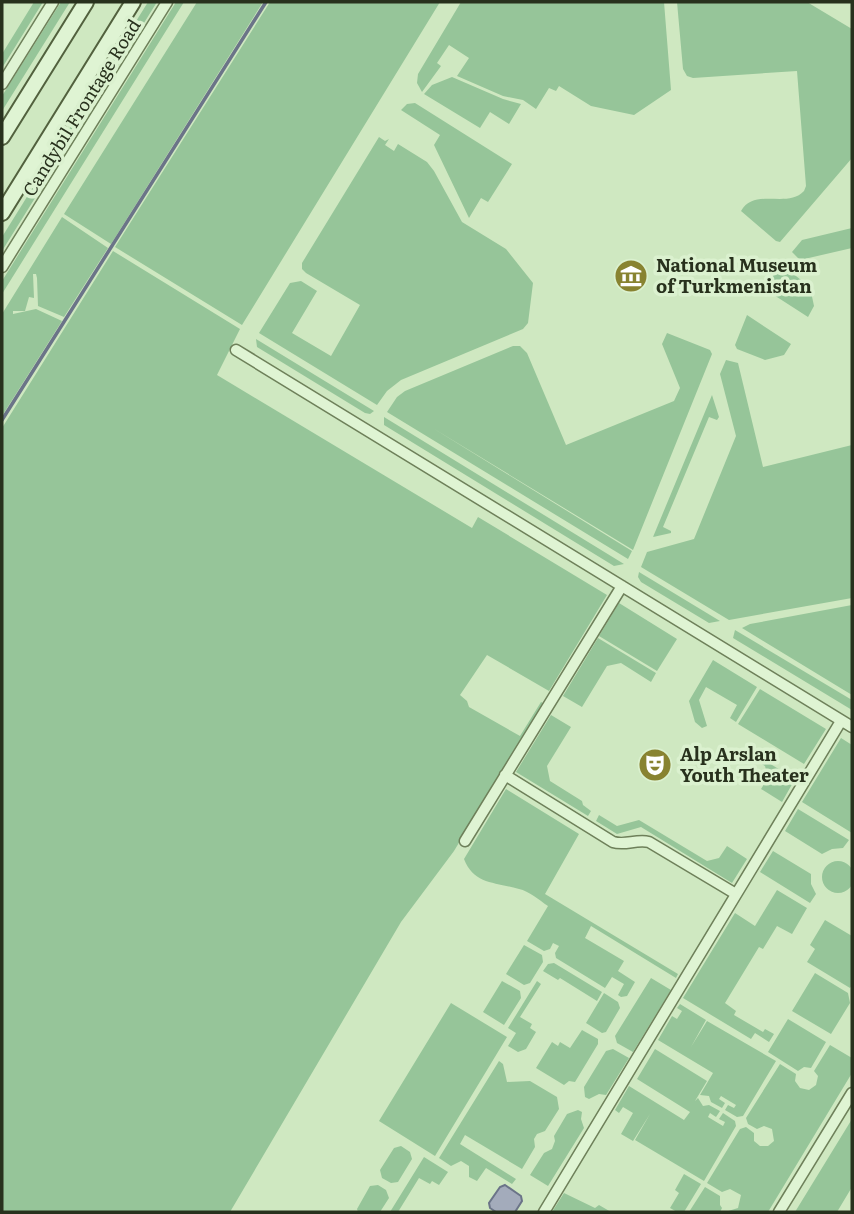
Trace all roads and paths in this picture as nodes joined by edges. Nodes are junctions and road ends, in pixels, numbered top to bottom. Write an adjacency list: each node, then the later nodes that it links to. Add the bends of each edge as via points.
1 (53, 2): 5 (street)
2 (86, 2): 6 (main road)
3 (133, 2): 7 (main road)
4 (167, 2): 8 (street, Candybil Frontage Road)
5 (2, 84)
6 (2, 137)
7 (2, 213)
8 (2, 267)
9 (236, 349): 10 (street)
10 (622, 586): 11 (street); 13 (street)
11 (841, 721): 12 (street); 15 (street)
12 (852, 727)
13 (505, 775): 14 (street); 15 (street, via 613,842 649,842)
14 (465, 841)
15 (736, 894): 17 (street)
16 (852, 1093): 18 (street)
17 (544, 1212)
18 (779, 1212)

